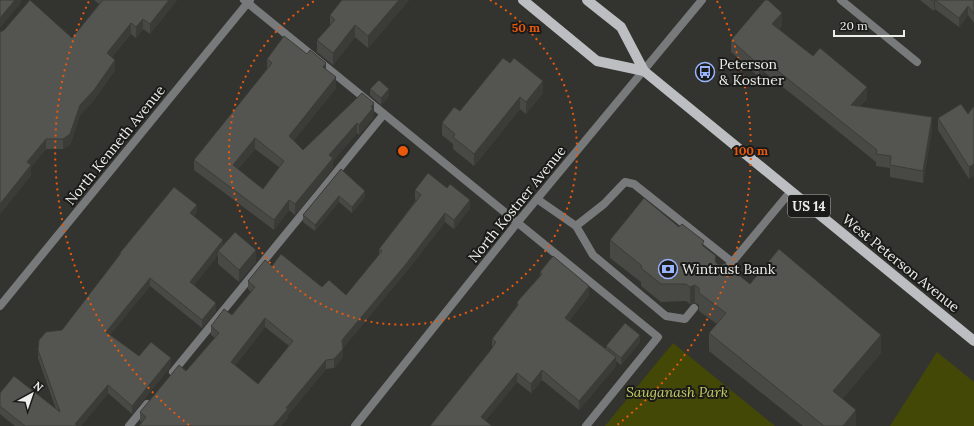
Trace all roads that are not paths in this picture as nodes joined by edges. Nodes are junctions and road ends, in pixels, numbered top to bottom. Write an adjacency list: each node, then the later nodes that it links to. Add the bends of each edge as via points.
1 (523, 0): 7 (main road, West Peterson Avenue / US 14, via 597,61)
2 (587, 0): 7 (main road, West Peterson Avenue / US 14, via 621,27)
3 (702, 0): 7 (street, North Kostner Avenue)
4 (841, 0): 6 (street)
5 (247, 1): 8 (street); 15 (street, North Kenneth Avenue)
6 (917, 62)
7 (644, 70): 9 (main road, West Peterson Avenue / US 14); 10 (street, North Kostner Avenue)
8 (384, 114): 11 (street); 18 (street)
9 (791, 191): 13 (street); 17 (main road, West Peterson Avenue / US 14)
10 (537, 199): 11 (street, North Kostner Avenue); 12 (street)
11 (517, 223): 21 (street, North Kostner Avenue); 22 (street, via 658,338)
12 (576, 226): 13 (street, via 604,204 624,182 634,184); 16 (street, via 593,255 666,316 685,319)
13 (732, 262): 14 (street)
14 (724, 272)
15 (0, 306)
16 (694, 308)
17 (974, 341)
18 (170, 377)
19 (154, 395): 20 (street)
20 (130, 426)
21 (355, 426)
22 (586, 426)

